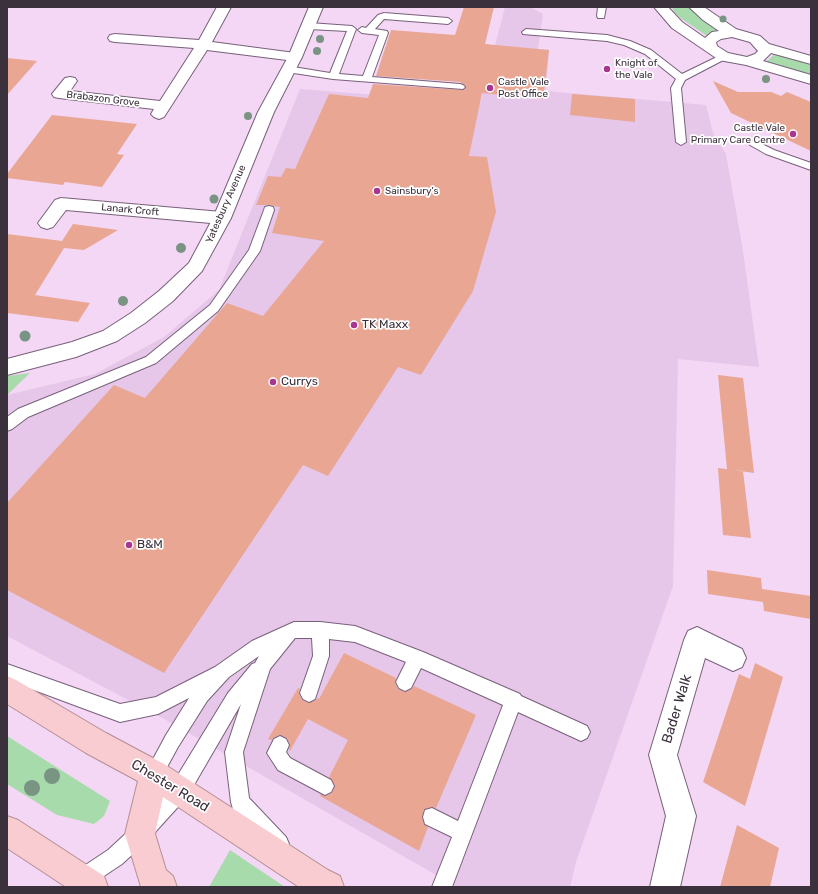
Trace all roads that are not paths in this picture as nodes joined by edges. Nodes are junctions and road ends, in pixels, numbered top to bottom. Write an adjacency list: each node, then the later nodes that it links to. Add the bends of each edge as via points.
1 (224, 7): 12 (street, Brabazon Grove)
2 (316, 7): 6 (street, Yatesbury Avenue)
3 (661, 7): 14 (street, via 677,25)
4 (696, 7): 10 (street)
5 (448, 21): 8 (lane, via 384,16)
6 (310, 26): 7 (lane); 18 (street, Yatesbury Avenue)
7 (352, 29): 8 (lane); 19 (lane)
8 (369, 30): 20 (lane, via 384,34)
9 (526, 32): 21 (lane, via 607,38 627,43 648,52)
10 (732, 33): 13 (street, via 755,39); 14 (street, via 716,35 709,42)
11 (115, 38): 12 (street)
12 (203, 45): 18 (street); 23 (street, Brabazon Grove, via 161,110 59,94)
13 (764, 46): 16 (street); 17 (street, via 764,54)
14 (710, 47): 15 (street)
15 (724, 58): 17 (street); 21 (lane)
16 (811, 60)
17 (748, 61): 22 (street)
18 (291, 63): 19 (lane); 29 (street, Yatesbury Avenue, via 266,112)
19 (333, 76): 20 (lane)
20 (366, 78): 24 (lane)
21 (681, 78): 25 (lane, via 676,88)
22 (811, 80)
23 (70, 81)
24 (460, 87)
25 (681, 142)
26 (754, 143): 27 (lane, via 770,152)
27 (811, 167)
28 (269, 210): 32 (lane, via 254,251 214,308 168,346 151,360 23,413)
29 (222, 218): 30 (street, Lanark Croft, via 61,204); 31 (street, Yatesbury Avenue, via 196,266 166,296 138,318 110,336 76,349)
30 (47, 223)
31 (7, 367)
32 (7, 426)
33 (294, 630): 34 (lane); 37 (lane); 38 (lane, via 258,647)
34 (320, 630): 35 (lane, via 356,634); 42 (lane, via 321,656)
35 (417, 658): 40 (lane); 43 (lane)
36 (733, 658): 57 (street, Bader Walk, via 697,640 663,755 681,816)
37 (263, 664): 48 (lane, via 234,699); 53 (lane, via 234,752 240,802)
38 (223, 671): 39 (lane, via 158,705 120,713); 46 (lane, via 201,695)
39 (7, 672)
40 (405, 682)
41 (7, 690): 46 (highway, Chester Road)
42 (309, 694)
43 (514, 700): 44 (lane); 52 (lane)
44 (581, 732)
45 (280, 745): 47 (lane, via 276,753 284,764)
46 (154, 774): 48 (highway, Chester Road); 51 (highway)
47 (325, 786)
48 (180, 790): 51 (lane); 53 (highway, Chester Road)
49 (432, 818): 52 (lane)
50 (7, 831): 54 (highway)
51 (140, 834): 54 (lane); 55 (highway, via 153,879)
52 (462, 834): 56 (lane)
53 (318, 880)
54 (88, 883)
55 (162, 887)
56 (442, 887)
57 (665, 887)

